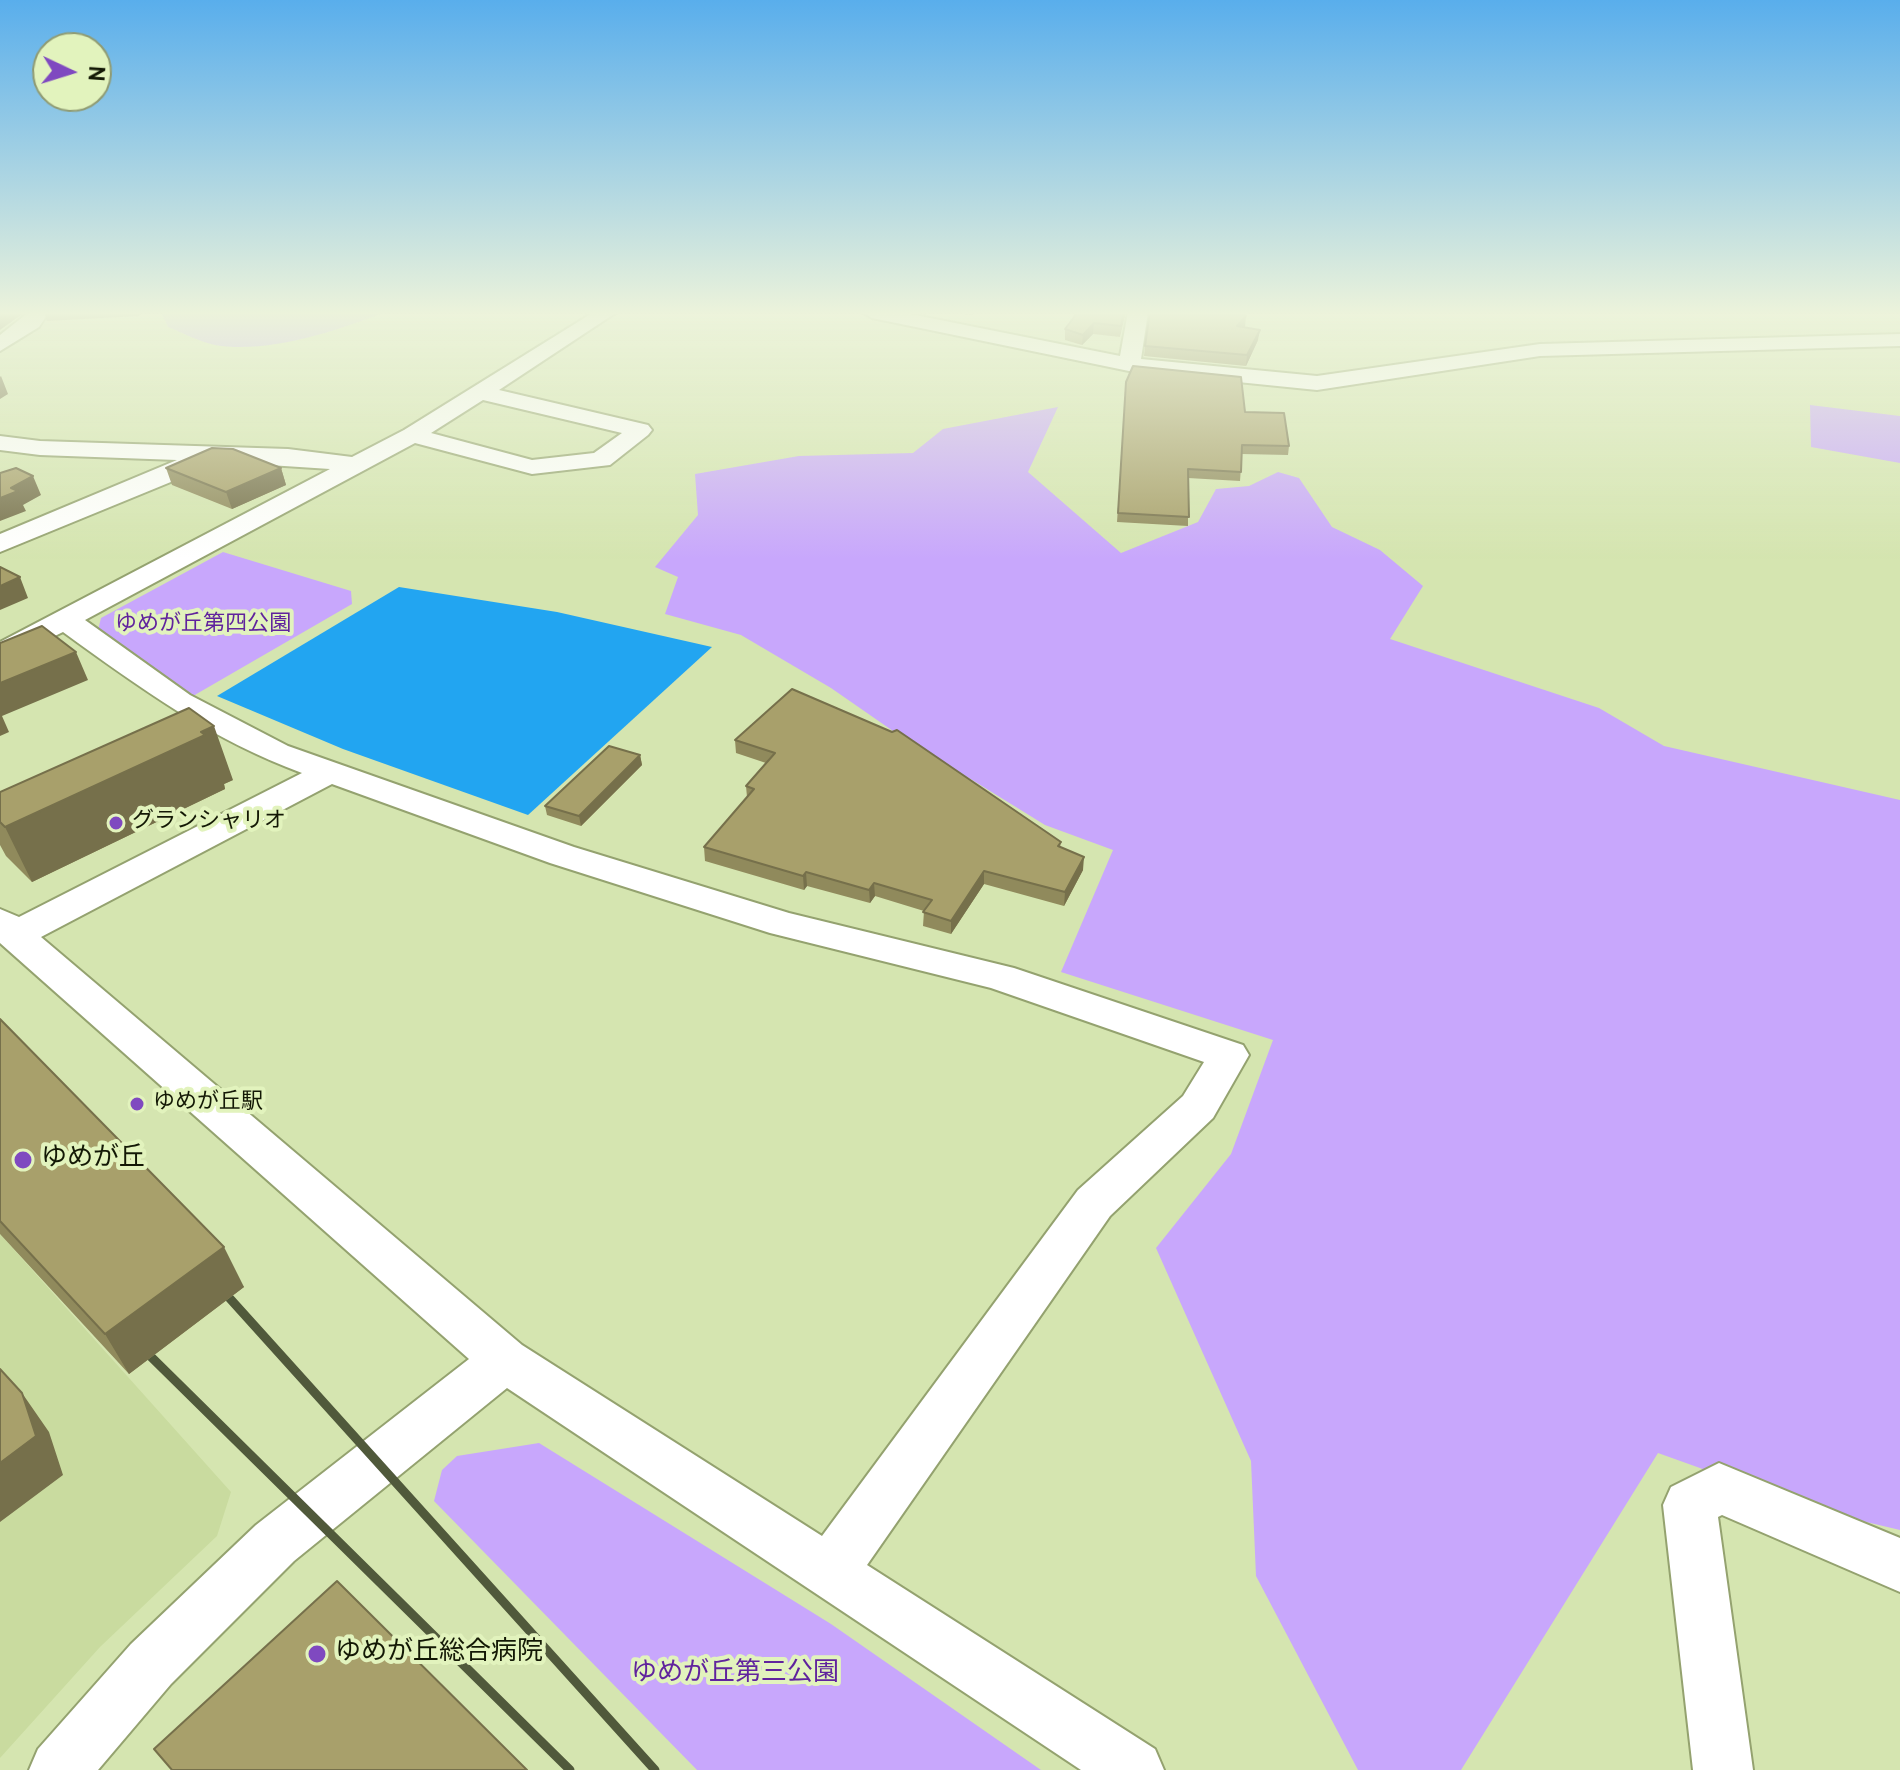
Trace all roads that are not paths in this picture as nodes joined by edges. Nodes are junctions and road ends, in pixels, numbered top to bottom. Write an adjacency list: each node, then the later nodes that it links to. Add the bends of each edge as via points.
1 (480, 395): 3 (street)
2 (490, 395): 3 (street, via 640,430 601,460 532,467)
3 (412, 435): 7 (street)
4 (0, 443): 5 (street)
5 (72, 450): 6 (street); 8 (street)
6 (202, 454): 7 (street, via 288,456); 9 (street, via 174,472)
7 (358, 465): 10 (street)
8 (37, 471)
9 (0, 544)
10 (67, 621): 11 (street); 12 (street, via 179,702 277,753)
11 (0, 654)
12 (329, 772): 13 (street); 16 (street, via 562,855 783,924 1000,977 1229,1055 1198,1107 1094,1203)
13 (7, 928): 14 (street)
14 (505, 1360): 16 (street); 17 (street, via 275,1543 151,1664)
15 (1900, 1565): 19 (street, via 1719,1488 1690,1505)
16 (830, 1571): 18 (street)
17 (59, 1770)
18 (1134, 1770)
19 (1723, 1770)

